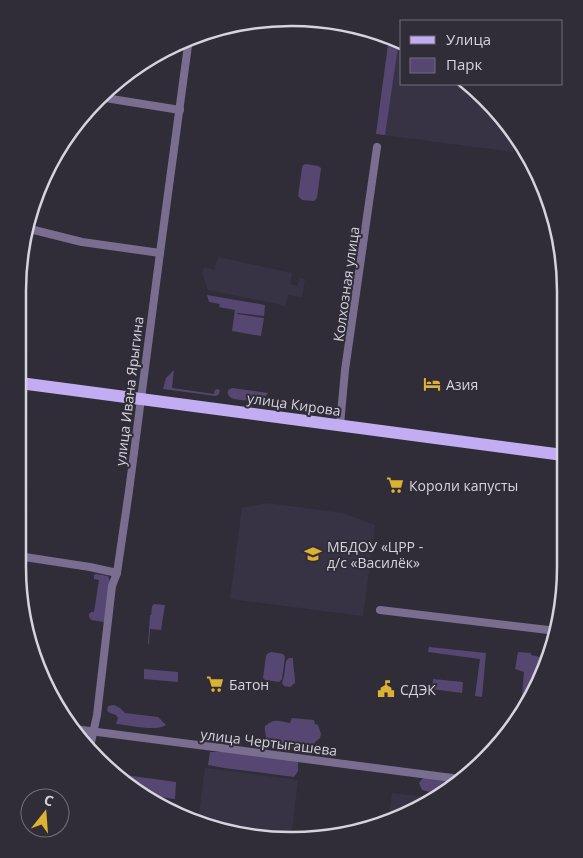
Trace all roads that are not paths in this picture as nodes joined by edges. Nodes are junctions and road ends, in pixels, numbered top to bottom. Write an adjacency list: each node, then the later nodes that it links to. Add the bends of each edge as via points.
1 (188, 47): 3 (street, улица Ивана Ярыгина)
2 (110, 99): 3 (street)
3 (180, 110): 6 (street, улица Ивана Ярыгина)
4 (377, 147): 9 (street, Колхозная улица)
5 (33, 230): 6 (street, via 82,242)
6 (160, 253): 8 (street, улица Ивана Ярыгина)
7 (26, 384): 8 (main road, улица Кирова)
8 (141, 398): 9 (main road, улица Кирова); 12 (street, улица Ивана Ярыгина)
9 (340, 425): 10 (main road, улица Кирова)
10 (557, 454)
11 (26, 557): 12 (street)
12 (117, 573): 16 (street, улица Ивана Ярыгина, via 112,586)
13 (380, 610): 14 (street)
14 (549, 629)
15 (84, 731): 16 (street, улица Чертыгашева)
16 (93, 732): 17 (street, улица Ивана Ярыгина); 18 (street, улица Чертыгашева)
17 (91, 740)
18 (452, 778)

